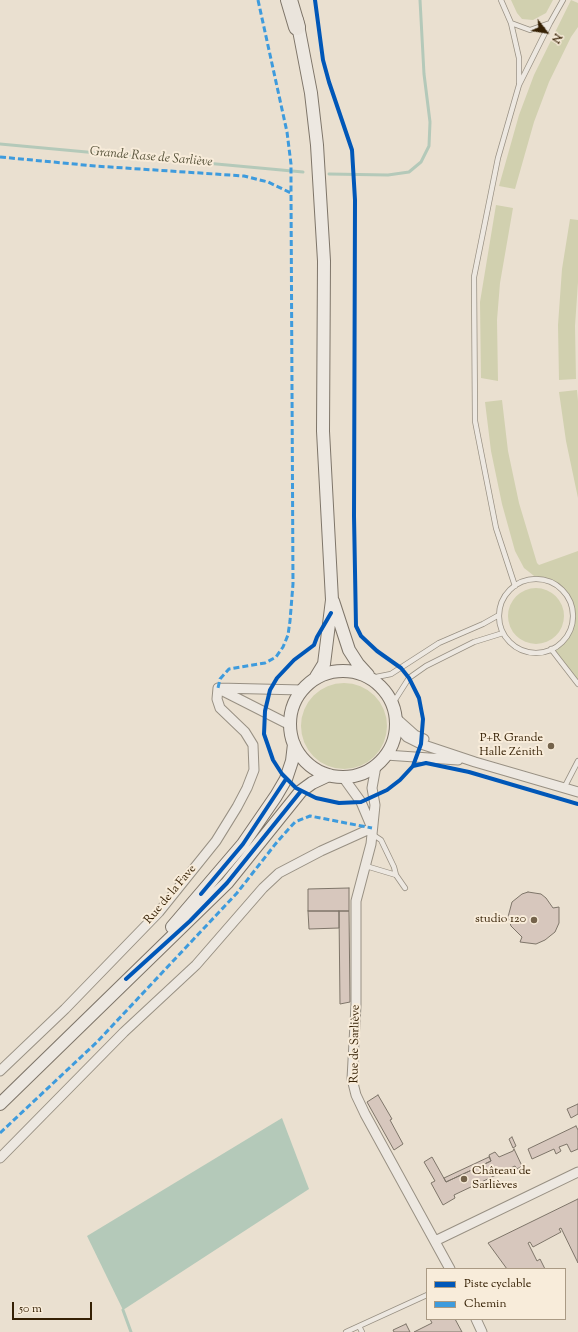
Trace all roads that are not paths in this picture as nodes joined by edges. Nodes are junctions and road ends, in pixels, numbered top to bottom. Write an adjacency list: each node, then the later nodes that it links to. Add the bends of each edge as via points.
1 (289, 0): 7 (highway)
2 (296, 0): 7 (main road)
3 (501, 0): 5 (lane)
4 (563, 0): 6 (lane)
5 (511, 23): 6 (lane, via 530,30); 8 (lane, via 519,58)
6 (550, 23): 8 (lane)
7 (297, 27): 10 (main road, via 311,93 324,261 323,431)
8 (519, 85): 9 (lane, via 498,158 474,277 475,421 496,528)
9 (515, 586): 11 (lane, via 501,604); 13 (lane, via 526,580 538,579 560,588 568,597 572,609 571,627 561,642)
10 (332, 600): 14 (main road, via 324,664); 15 (main road, via 350,650)
11 (499, 614): 12 (lane); 15 (lane, via 483,624 439,643 391,674)
12 (503, 633): 13 (lane, via 519,649 530,652); 19 (lane, via 474,642 426,666 409,678)
13 (551, 649): 16 (lane)
14 (316, 677): 15 (main road, via 344,670 358,672); 18 (main road)
15 (371, 678): 19 (main road, via 384,688)
16 (578, 684)
17 (218, 688): 18 (street); 21 (street); 36 (street, Rue de la Fave, via 217,699 220,708 245,732 253,745 254,770 237,806 216,841 159,912 86,988)
18 (302, 690): 21 (main road, via 295,700)
19 (393, 703): 20 (main road)
20 (396, 722): 23 (main road, via 394,740); 25 (street, via 407,737)
21 (290, 725): 22 (main road)
22 (294, 744): 27 (main road, via 300,756 310,766); 35 (main road, via 286,779 243,844)
23 (386, 756): 25 (street, via 416,756); 26 (main road)
24 (578, 760): 29 (lane)
25 (475, 762): 29 (street)
26 (376, 766): 28 (main road, via 360,774); 31 (street, Rue de Sarliève, via 372,788 375,805)
27 (325, 774): 28 (main road); 35 (main road, via 296,788 203,900 201,909)
28 (342, 777): 31 (street, via 361,802)
29 (564, 788): 30 (street)
30 (578, 792)
31 (372, 831): 32 (street, Rue de Sarliève); 33 (lane, via 386,850); 38 (street, via 321,851 279,873 196,965 124,1032)
32 (366, 866): 33 (lane); 40 (street, Rue de Sarliève, via 356,901 356,1005 352,1079 365,1114)
33 (396, 875): 34 (lane)
34 (405, 888)
35 (126, 979): 37 (main road)
36 (0, 1071)
37 (0, 1104)
38 (0, 1158)
39 (578, 1172): 40 (street)
40 (435, 1241): 41 (street, Rue de Sarliève)
41 (449, 1268)
42 (426, 1295): 44 (lane)
43 (476, 1320): 47 (street)
44 (359, 1326): 45 (lane); 46 (lane)
45 (346, 1332)
46 (362, 1332)
47 (482, 1332)

